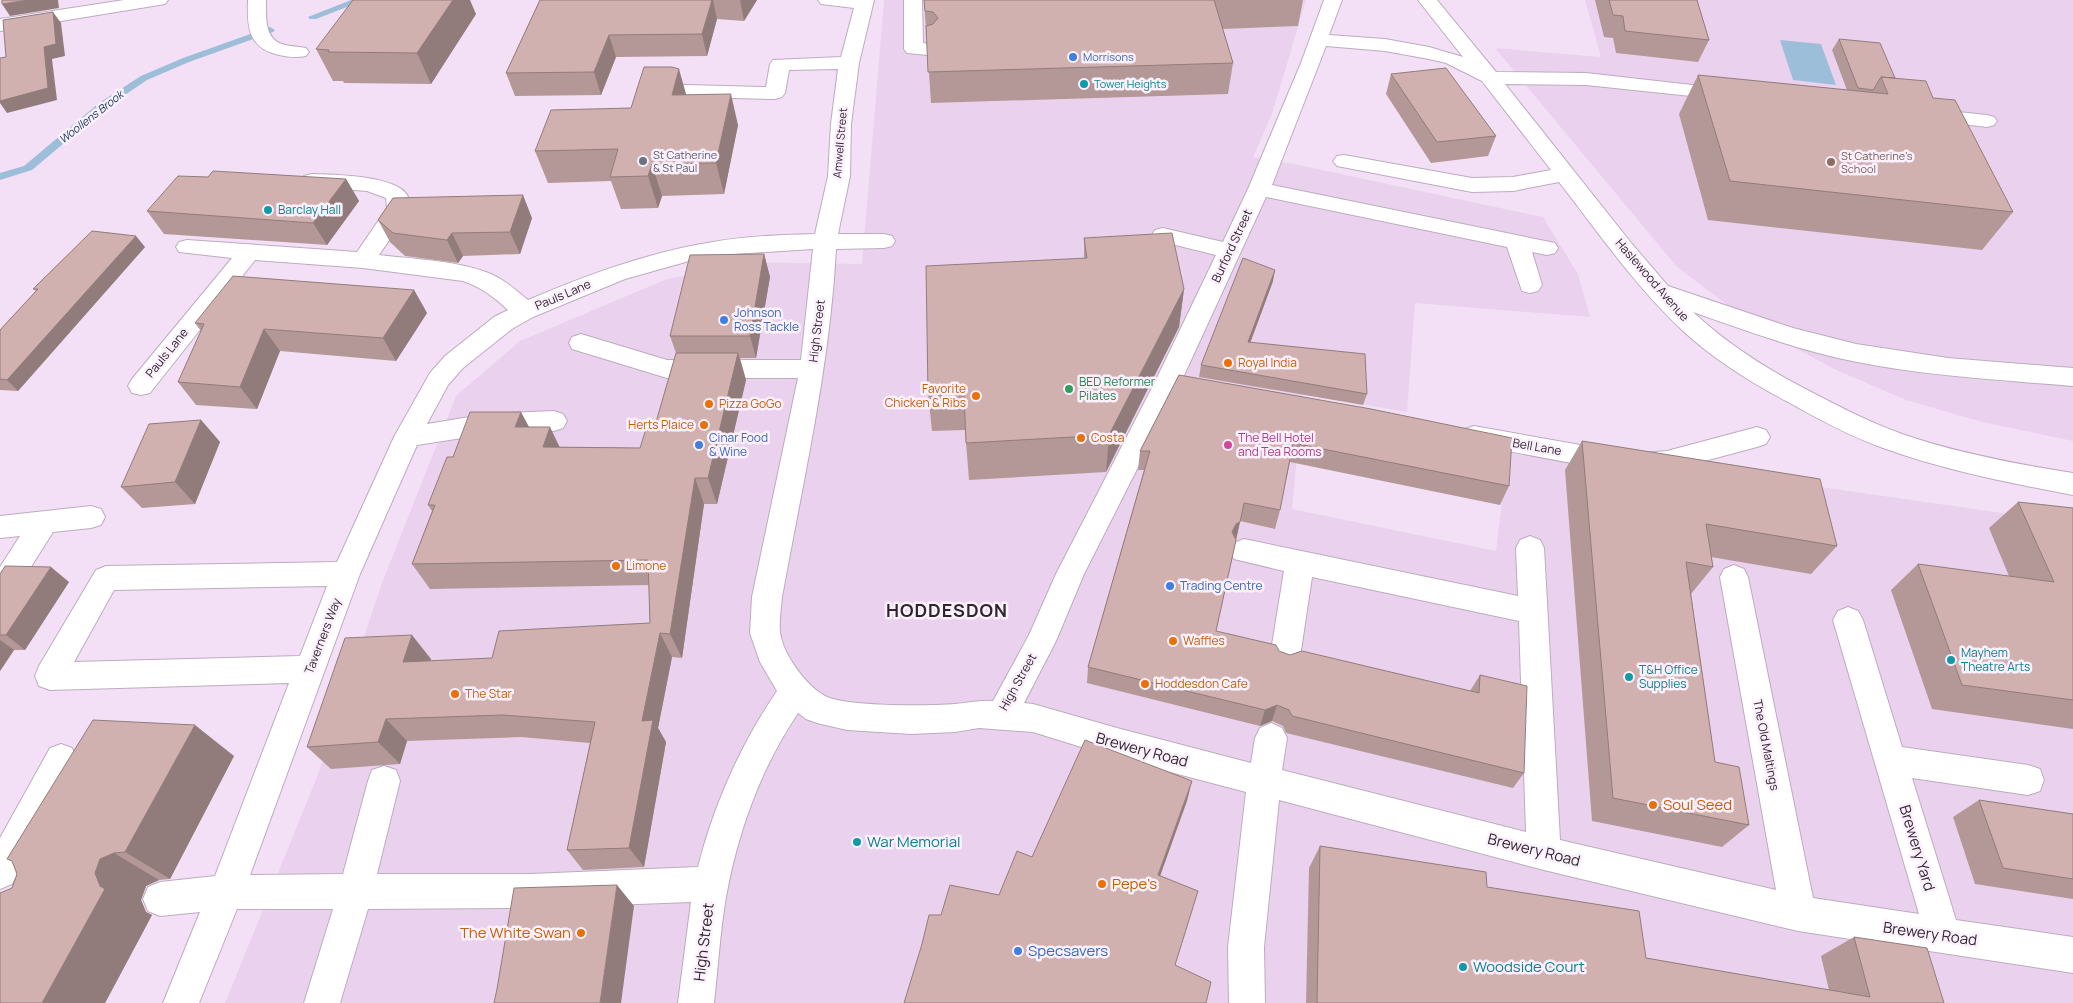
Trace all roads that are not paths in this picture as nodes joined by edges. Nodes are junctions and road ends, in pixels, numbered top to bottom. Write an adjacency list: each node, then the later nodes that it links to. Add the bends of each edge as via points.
1 (159, 0): 8 (street)
2 (257, 0): 11 (street, via 260,32 267,45 283,52)
3 (827, 0): 7 (street)
4 (913, 0): 10 (street, via 914,50)
5 (1333, 0): 9 (street, Burford Street)
6 (1428, 0): 13 (street, Haslewood Avenue)
7 (865, 2): 12 (street, Amwell Street)
8 (0, 25)
9 (1318, 40): 13 (street, via 1385,45 1429,53 1462,63); 21 (street, Burford Street)
10 (928, 49)
11 (299, 52)
12 (849, 63): 14 (street, via 780,64 775,93); 23 (street, Amwell Street, via 838,176)
13 (1492, 78): 15 (street, via 1586,79); 19 (street, Haslewood Avenue)
14 (645, 90)
15 (1752, 96)
16 (1909, 113): 17 (street)
17 (1987, 121)
18 (1344, 160): 19 (street, via 1472,185 1513,184)
19 (1564, 174): 33 (street, Haslewood Avenue)
20 (294, 180): 30 (street, via 370,184 397,194 398,208)
21 (1259, 189): 25 (street); 29 (street, Burford Street)
22 (1163, 235): 29 (street)
23 (825, 241): 24 (street, Pauls Lane); 32 (street, Amwell Street); 34 (street, Pauls Lane, via 735,246 686,254 598,280)
24 (884, 241)
25 (1517, 242): 27 (street); 31 (street)
26 (187, 247): 28 (street, Pauls Lane)
27 (1547, 248)
28 (250, 251): 30 (street, Pauls Lane); 39 (street, Pauls Lane)
29 (1230, 251): 38 (street, Burford Street)
30 (363, 260): 34 (street, Pauls Lane, via 465,274 499,289)
31 (1530, 285)
32 (822, 288): 36 (street, High Street)
33 (1659, 292): 37 (street, via 1789,336 1875,357); 46 (street, Haslewood Avenue, via 1706,338 1734,358 1773,383 1844,420 1942,457)
34 (526, 311): 43 (street, Taverners Way, via 503,323 454,362 438,379)
35 (581, 343): 36 (street, via 667,369)
36 (812, 368): 60 (street, High Street, via 767,597 766,633 775,662)
37 (2073, 377)
38 (1168, 382): 40 (street); 45 (street, Burford Street)
39 (141, 386)
40 (1197, 387)
41 (554, 421): 43 (street, via 488,424)
42 (1448, 431): 44 (street, Bell Lane, via 1603,459 1643,462 1667,462)
43 (407, 437): 53 (street, Taverners Way)
44 (1757, 437)
45 (1115, 484): 61 (street, High Street, via 1041,641)
46 (2073, 484)
47 (91, 517): 48 (street)
48 (44, 523): 49 (street); 55 (street)
49 (0, 527)
50 (1530, 548): 56 (street)
51 (1244, 551): 52 (street)
52 (1300, 562): 56 (street); 58 (street)
53 (346, 574): 59 (street, Taverners Way); 59 (street, via 106,578 50,676)
54 (1734, 577): 74 (street, The Old Maltings)
55 (0, 591)
56 (1533, 612): 68 (street)
57 (1848, 620): 64 (street, Brewery Yard)
58 (1285, 657)
59 (310, 670): 72 (street, Taverners Way)
60 (795, 691): 61 (street, High Street, via 817,709 855,717 911,720); 69 (street, High Street, via 753,757 720,846)
61 (1002, 714): 67 (street, Brewery Road, via 1033,718)
62 (1271, 738): 67 (street)
63 (61, 759): 70 (street)
64 (1890, 760): 65 (street); 75 (street, Brewery Yard)
65 (2028, 780)
66 (384, 781): 71 (street)
67 (1264, 782): 68 (street, Brewery Road); 80 (street, via 1246,947)
68 (1544, 853): 74 (street, Brewery Road)
69 (711, 884): 71 (street, via 530,891); 79 (street, High Street)
70 (7, 885)
71 (356, 891): 72 (street); 78 (street)
72 (226, 892): 73 (street); 77 (street, Taverners Way)
73 (160, 899)
74 (1798, 912): 75 (street, Brewery Road)
75 (1943, 936): 76 (street, Brewery Road)
76 (2073, 955)
77 (181, 1003)
78 (322, 1003)
79 (696, 1003)
80 (1247, 1003)

